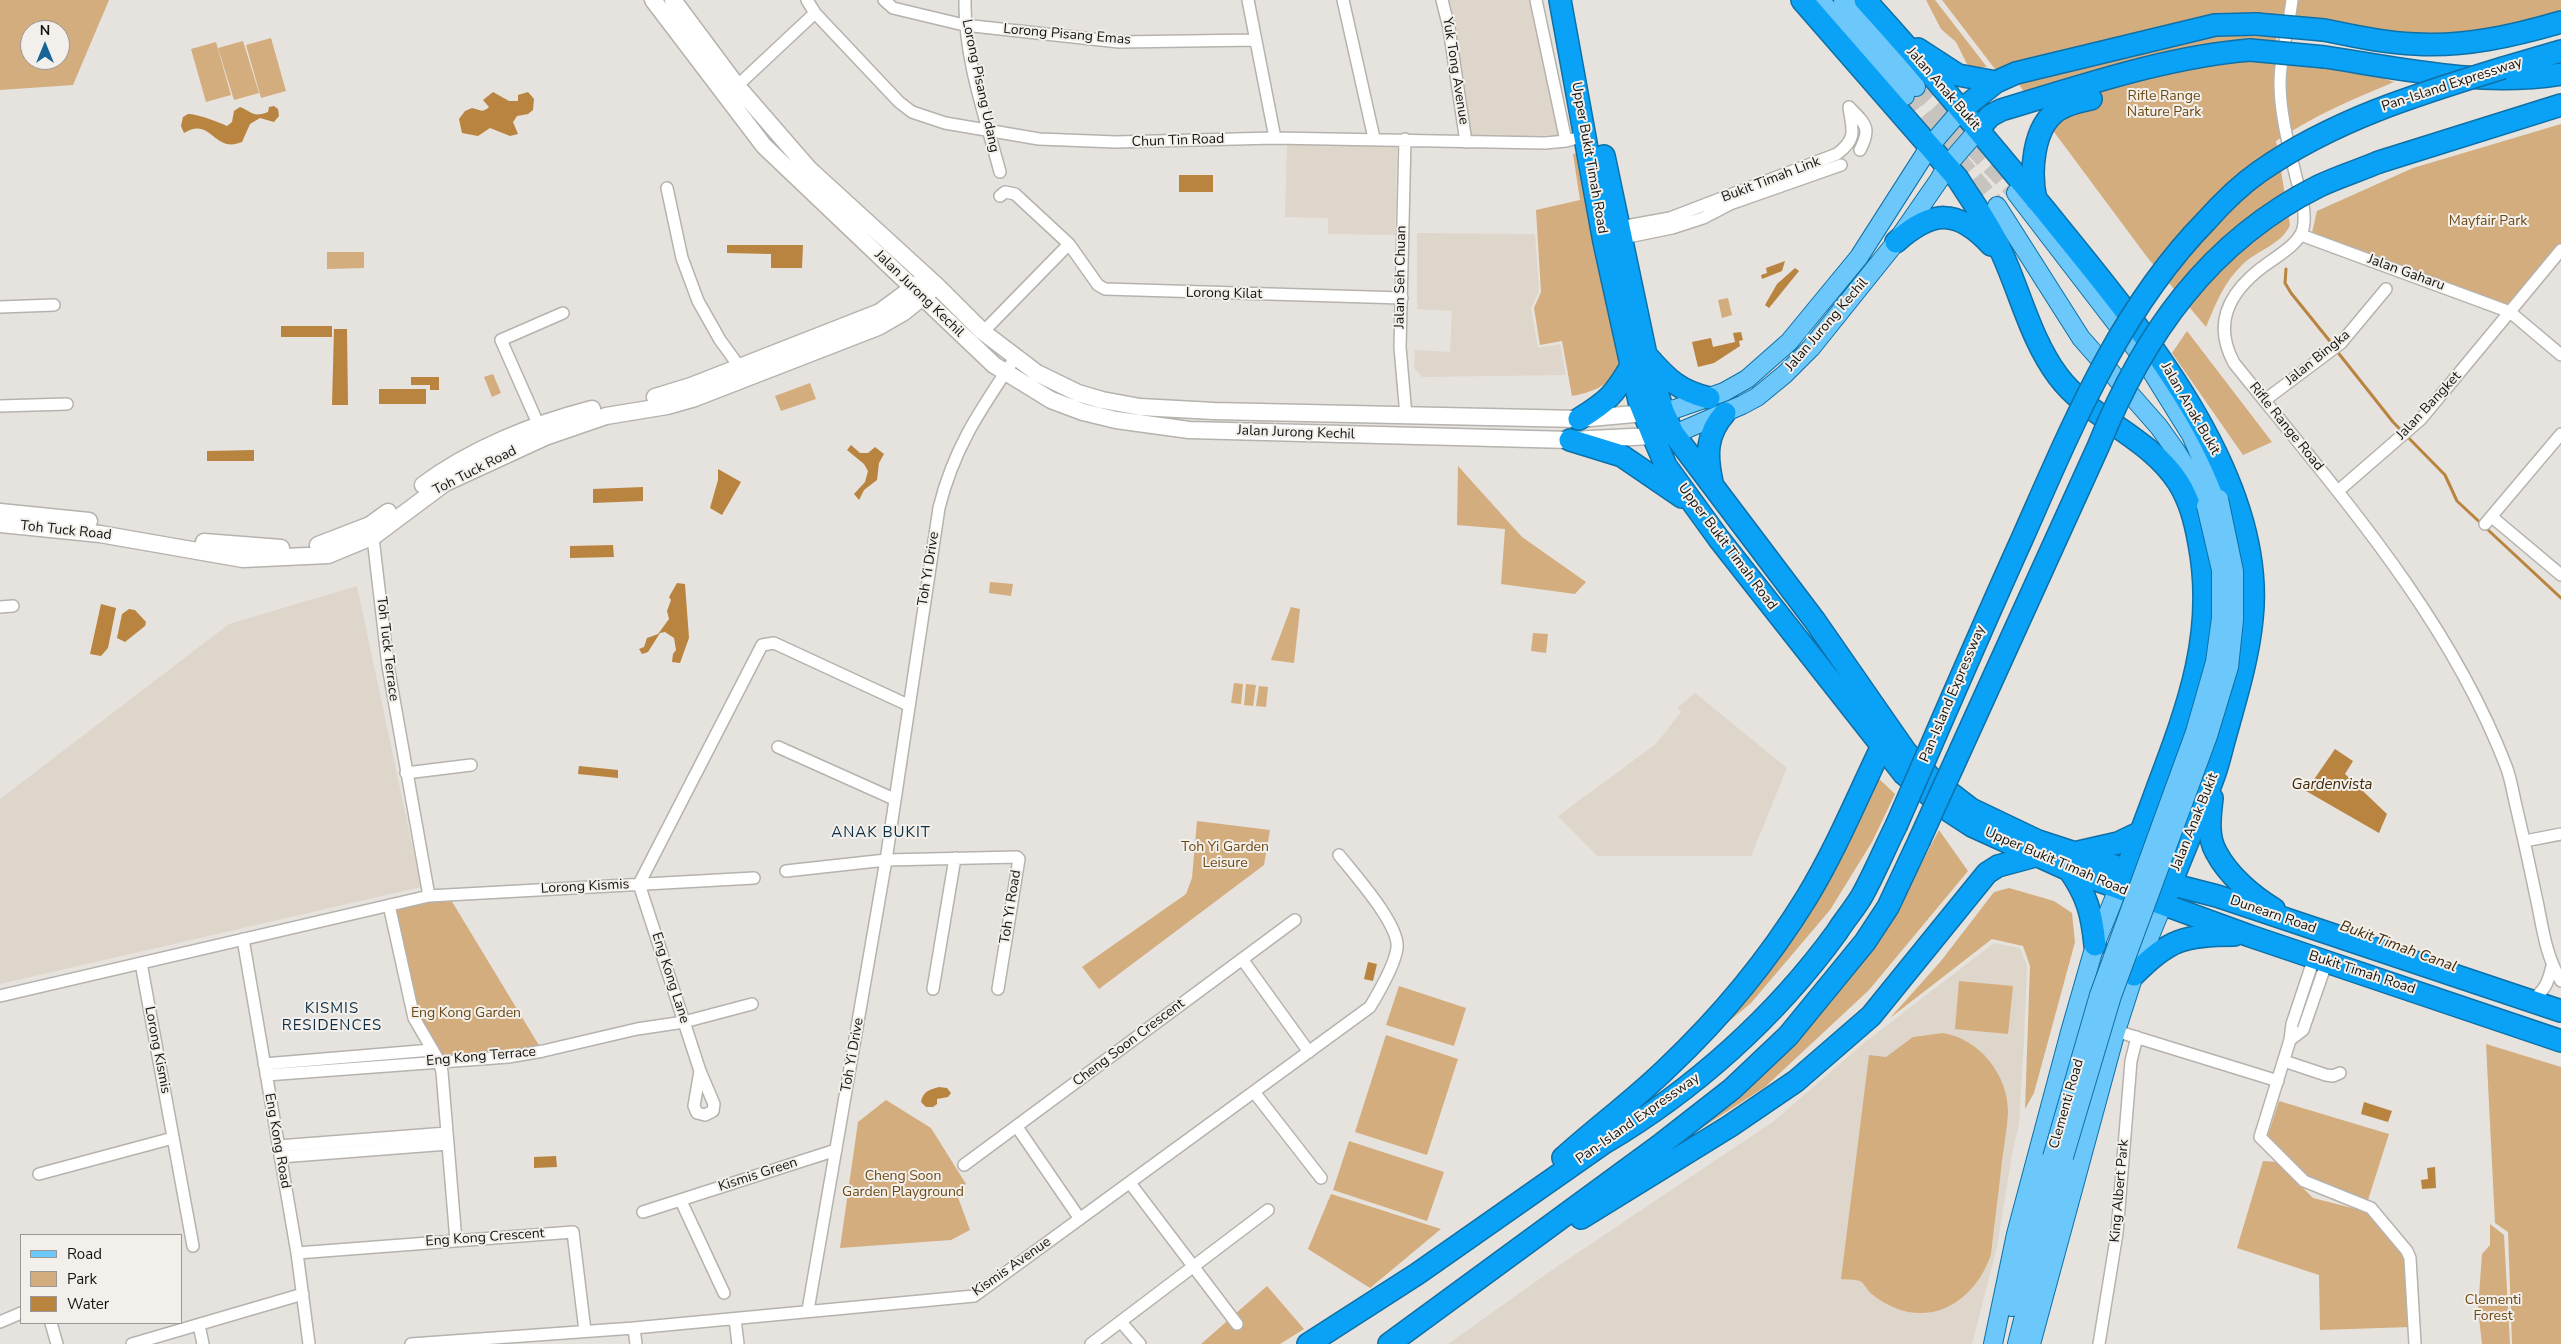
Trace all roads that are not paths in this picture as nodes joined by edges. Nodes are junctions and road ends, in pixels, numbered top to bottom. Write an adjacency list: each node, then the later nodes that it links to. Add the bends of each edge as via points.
1 (653, 0): 54 (main road, Jalan Jurong Kechil, via 764,146)
2 (673, 0): 25 (main road, Jalan Jurong Kechil)
3 (807, 0): 17 (street, Chun Tin Road)
4 (884, 0): 19 (street, Lorong Pisang Emas, via 893,8)
5 (964, 0): 19 (street, Lorong Pisang Udang)
6 (1248, 0): 21 (street)
7 (1343, 0): 32 (street)
8 (1442, 0): 35 (street, Yuk Tong Avenue)
9 (1536, 0): 34 (street)
10 (1560, 0): 34 (highway, Upper Bukit Timah Road)
11 (1574, 0): 46 (highway, Upper Bukit Timah Road)
12 (1802, 0): 36 (highway, Jalan Anak Bukit)
13 (1820, 0): 14 (main road, Jalan Anak Bukit, via 1910,92)
14 (1843, 0)
15 (1865, 0): 20 (highway, Jalan Anak Bukit)
16 (2292, 0): 47 (street, via 2280,84 2288,141 2304,210)
17 (815, 14): 25 (street); 29 (street, Chun Tin Road, via 912,112 945,124)
18 (2561, 22): 24 (highway, bridge, via 2490,40 2426,44 2390,42 2324,30 2256,24 2215,25 2032,69)
19 (964, 26): 21 (street, Lorong Pisang Emas, via 1119,42); 29 (street, Lorong Pisang Udang)
20 (1893, 31): 24 (highway, via 1958,75); 28 (highway, Jalan Anak Bukit)
21 (1256, 40): 31 (street)
22 (2561, 51): 157 (highway, Pan-Island Expressway, bridge, via 2418,94 2341,125 2258,173 2186,241 2157,277 2125,326 2080,410 1862,896 1790,991 1706,1071)
23 (2561, 74): 26 (highway, bridge, via 2490,79 2250,50 2213,53 2172,62 2145,80)
24 (1996, 82): 28 (highway)
25 (737, 86): 52 (main road, Jalan Jurong Kechil, via 810,170)
26 (2050, 104): 30 (highway, via 2001,110 1990,116); 44 (highway, via 2049,120 2036,148 2032,182)
27 (2561, 105): 164 (highway, Pan-Island Expressway, bridge, via 2380,162 2320,186 2284,206 2224,250 2168,312 2117,399 1919,841 1888,907 1865,942 1788,1036 1724,1095)
28 (1960, 110): 30 (highway, Jalan Anak Bukit); 36 (main road, Jalan Jurong Kechil)
29 (988, 130): 31 (street, Chun Tin Road, via 1039,139 1116,142); 40 (street, Lorong Pisang Udang)
30 (1978, 130): 39 (main road, Jalan Jurong Kechil); 44 (highway, Jalan Anak Bukit)
31 (1275, 138): 32 (street, Chun Tin Road)
32 (1374, 138): 33 (street, Chun Tin Road)
33 (1405, 139): 35 (street, Chun Tin Road); 55 (street, Jalan Seh Chuan)
34 (1576, 139): 35 (street, Chun Tin Road); 46 (highway, Upper Bukit Timah Road)
35 (1466, 142)
36 (1930, 146): 39 (highway, Jalan Anak Bukit); 66 (main road, Jalan Jurong Kechil, via 1859,257 1789,342 1747,379)
37 (1860, 150): 46 (street, Bukit Timah Link, via 1868,136 1865,124 1849,107 1853,135 1837,154 1670,218)
38 (1841, 165): 46 (street, Bukit Timah Link, via 1672,228)
39 (1946, 167): 48 (main road, Jalan Jurong Kechil); 51 (highway, Jalan Anak Bukit, via 1976,205)
40 (1000, 172)
41 (667, 188): 64 (street, via 682,258 698,301 720,340)
42 (2016, 193): 80 (main road, Jalan Anak Bukit, via 2145,361 2191,435)
43 (1000, 196): 49 (street, Lorong Kilat, via 1005,192 1015,194)
44 (2036, 200): 94 (highway, Jalan Anak Bukit, via 2160,356 2222,464 2246,530 2252,576 2252,618 2238,697)
45 (1997, 206): 80 (main road, Jalan Anak Bukit, via 2081,338 2158,427)
46 (1611, 234): 63 (highway, Upper Bukit Timah Road)
47 (2301, 235): 58 (street, Jalan Gaharu); 67 (street, Rifle Range Road, via 2238,289 2227,313 2224,339 2228,352)
48 (1896, 242): 51 (highway, via 1926,221 1957,218 1974,227); 71 (main road, Jalan Jurong Kechil, via 1812,348 1757,398)
49 (1070, 244): 55 (street, Lorong Kilat, via 1105,289); 60 (street)
50 (2561, 250): 58 (street)
51 (2005, 259): 95 (highway, Jalan Anak Bukit, via 2042,354 2059,378 2094,410 2162,462 2178,483 2194,515 2204,572 2204,630 2181,727)
52 (932, 281): 54 (main road, Toh Tuck Road); 60 (main road, Jalan Jurong Kechil)
53 (2386, 290): 67 (street, Jalan Bingka, via 2341,343)
54 (918, 292): 64 (main road, Toh Tuck Road, via 880,312); 65 (main road, Jalan Jurong Kechil)
55 (1402, 298): 72 (street, Jalan Seh Chuan, via 1400,347)
56 (54, 305): 57 (street)
57 (0, 307)
58 (2510, 312): 61 (street, Jalan Gaharu); 79 (street, Jalan Bangket, via 2413,427)
59 (563, 313): 74 (street, via 501,340)
60 (983, 332): 62 (main road, Jalan Jurong Kechil)
61 (2561, 354)
62 (1015, 358): 65 (street, Toh Yi Drive); 72 (main road, Jalan Jurong Kechil, via 1078,393 1140,407)
63 (1639, 360): 66 (highway, via 1688,393); 70 (highway, Upper Bukit Timah Road); 73 (highway, via 1614,394)
64 (743, 371): 74 (main road, Toh Tuck Road, via 664,395 603,406); 84 (main road, Toh Tuck Road, via 695,398 606,416 545,437 445,483)
65 (1005, 373): 77 (main road, Jalan Jurong Kechil, via 1051,400 1083,412 1189,430); 89 (street, Toh Yi Drive, via 968,429 946,481)
66 (1709, 398): 70 (main road, Jalan Jurong Kechil)
67 (2265, 400): 79 (street, Rifle Range Road)
68 (67, 404): 69 (street)
69 (0, 406)
70 (1654, 412): 73 (main road, Jalan Jurong Kechil); 75 (highway, Upper Bukit Timah Road)
71 (1725, 413): 75 (main road, Jalan Jurong Kechil); 78 (highway, via 1709,439)
72 (1406, 416): 73 (main road, Jalan Jurong Kechil)
73 (1579, 419)
74 (539, 426): 84 (main road, Toh Tuck Road, via 442,472)
75 (1663, 434): 77 (main road, Jalan Jurong Kechil); 78 (highway, Upper Bukit Timah Road); 81 (highway, Upper Bukit Timah Road, via 1666,466)
76 (2561, 434): 86 (street, via 2488,520)
77 (1570, 440): 81 (highway, via 1622,456)
78 (1712, 482): 105 (highway, Upper Bukit Timah Road, via 1821,629 1906,752 1932,779 1978,812 2038,841)
79 (2338, 491): 100 (street, Rifle Range Road, via 2391,562 2463,671 2507,767)
80 (2213, 503): 107 (main road, Jalan Anak Bukit, bridge, via 2234,571 2234,620 2229,667 2208,736)
81 (1695, 506): 91 (highway, Upper Bukit Timah Road)
82 (0, 512): 85 (main road, Toh Tuck Road, via 73,519)
83 (0, 524): 85 (main road, Toh Tuck Road)
84 (372, 530): 85 (main road, Toh Tuck Road, via 324,545 284,548); 93 (street, Toh Tuck Terrace, via 388,666)
85 (167, 541)
86 (2561, 576)
87 (12, 606): 88 (street)
88 (0, 607)
89 (908, 705): 96 (street, Toh Yi Drive); 109 (street, Lorong Kismis, via 774,643 762,646)
90 (778, 747): 96 (street)
91 (1881, 748): 102 (highway, Upper Bukit Timah Road, via 1904,774 1946,809 1972,826); 157 (highway, via 1807,898 1769,952 1724,1009 1667,1069 1558,1162)
92 (471, 765): 93 (street)
93 (406, 773): 110 (street, Toh Tuck Terrace)
94 (2215, 773): 97 (highway, Jalan Anak Bukit); 114 (highway, via 2209,825 2216,852 2259,900)
95 (2156, 792): 97 (highway, via 2179,806); 98 (highway, Jalan Anak Bukit)
96 (894, 799): 104 (street, Toh Yi Drive)
97 (2203, 802): 107 (highway, Jalan Anak Bukit)
98 (2141, 832): 105 (highway); 107 (highway, Jalan Anak Bukit)
99 (2561, 834): 100 (street)
100 (2525, 841): 121 (street, Rifle Range Road)
101 (1340, 854): 139 (street, Kismis Avenue, via 1390,924 1397,948 1370,1008)
102 (2035, 856): 105 (highway, Upper Bukit Timah Road); 164 (highway, via 1998,866 1987,873 1871,1016 1796,1081 1730,1126 1544,1241)
103 (955, 858): 104 (street, Toh Yi Road); 124 (street); 125 (street, Toh Yi Road, via 1019,859)
104 (886, 860): 106 (street, Toh Yi Road); 150 (street, Toh Yi Drive)
105 (2072, 862): 107 (highway, Upper Bukit Timah Road); 117 (highway, via 2089,905)
106 (786, 870)
107 (2144, 876): 111 (highway, Upper Bukit Timah Road); 111 (highway, Jalan Anak Bukit); 114 (highway, Dunearn Road, via 2218,896); 117 (main road, Clementi Road); 152 (main road, Clementi Road, bridge, via 2112,996)
108 (754, 878): 109 (street)
109 (639, 884): 110 (street, Lorong Kismis); 133 (street, Eng Kong Lane)
110 (428, 896): 112 (street, Lorong Kismis)
111 (2163, 904): 115 (highway, Bukit Timah Road); 123 (main road, Clementi Road)
112 (389, 905): 116 (street, Lorong Kismis); 138 (street, via 414,1018)
113 (1295, 920): 118 (street, Cheng Soon Crescent)
114 (2301, 925): 129 (highway, Dunearn Road)
115 (2250, 936): 119 (highway, Bukit Timah Road); 123 (highway, via 2187,938 2156,953)
116 (243, 939): 120 (street, Lorong Kismis); 142 (street, Eng Kong Road)
117 (2095, 945): 127 (main road, Clementi Road)
118 (1242, 959): 139 (street); 147 (street, Cheng Soon Crescent)
119 (2320, 960): 128 (street); 131 (street); 137 (highway, Bukit Timah Road)
120 (141, 963): 126 (street, Lorong Kismis); 148 (street, Lorong Kismis)
121 (2552, 966): 122 (street, Rifle Range Road); 129 (street, via 2548,983)
122 (2561, 981)
123 (2132, 985): 127 (main road, via 2101,979 2092,982); 134 (main road, Clementi Road)
124 (933, 989)
125 (998, 989)
126 (0, 996)
127 (2082, 996): 190 (main road, Clementi Road, via 2016,1234)
128 (2300, 1000): 131 (street); 136 (street)
129 (2530, 1001): 132 (highway, Dunearn Road)
130 (752, 1004): 133 (street, Eng Kong Terrace)
131 (2312, 1005): 136 (street, via 2304,1030)
132 (2561, 1010)
133 (684, 1022): 140 (street, Eng Kong Terrace, via 508,1057); 143 (street, Eng Kong Lane)
134 (2116, 1031): 135 (street); 193 (main road, Clementi Road)
135 (2137, 1037): 145 (street); 194 (street, King Albert Park, via 2131,1061 2117,1233)
136 (2290, 1040): 141 (street)
137 (2561, 1041)
138 (432, 1050): 140 (street); 142 (street, Eng Kong Terrace)
139 (1309, 1052): 146 (street, Kismis Avenue)
140 (439, 1061): 142 (street, Eng Kong Terrace); 149 (street)
141 (2284, 1061): 144 (street, via 2326,1076); 145 (street)
142 (265, 1069): 151 (street, Eng Kong Road)
143 (700, 1071)
144 (2340, 1073)
145 (2278, 1081): 195 (street, via 2260,1137 2304,1181 2371,1208 2407,1251)
146 (1254, 1092): 155 (street); 156 (street, Kismis Avenue)
147 (1017, 1127): 153 (street, Cheng Soon Crescent); 161 (street)
148 (173, 1138): 154 (street); 163 (street, Lorong Kismis)
149 (447, 1138): 151 (street); 162 (street)
150 (836, 1150): 158 (street, Kismis Green); 169 (street, Toh Yi Drive)
151 (279, 1152): 165 (street, Eng Kong Road)
152 (2058, 1157): 191 (main road, Clementi Road); 192 (main road, Clementi Road)
153 (964, 1165)
154 (39, 1174)
155 (1321, 1178)
156 (1130, 1183): 161 (street, Kismis Avenue); 166 (street)
157 (1548, 1184): 188 (highway, Pan-Island Expressway)
158 (681, 1201): 160 (street, Kismis Green); 167 (street)
159 (1268, 1210): 166 (street)
160 (643, 1212)
161 (1080, 1219): 169 (street, Kismis Avenue, via 974,1296)
162 (456, 1241): 165 (street, Eng Kong Crescent); 178 (street, Eng Kong Crescent, via 574,1232)
163 (193, 1246)
164 (1516, 1249): 189 (highway, Pan-Island Expressway)
165 (297, 1253): 168 (street, Eng Kong Road)
166 (1193, 1267): 173 (street); 175 (street)
167 (724, 1293)
168 (304, 1294): 176 (street); 182 (street, Eng Kong Road)
169 (808, 1310): 171 (street, Kismis Avenue)
170 (20, 1313): 172 (street)
171 (735, 1319): 177 (street, Kismis Avenue); 185 (street)
172 (0, 1322)
173 (1121, 1322): 186 (street); 187 (street)
174 (51, 1324): 179 (street)
175 (1237, 1324)
176 (200, 1325): 180 (street); 181 (street)
177 (634, 1328): 178 (street); 184 (street)
178 (585, 1331): 183 (street)
179 (57, 1344)
180 (132, 1344)
181 (203, 1344)
182 (309, 1344)
183 (411, 1344)
184 (636, 1344)
185 (738, 1344)
186 (1091, 1344)
187 (1140, 1344)
188 (1308, 1344)
189 (1389, 1344)
190 (1993, 1344)
191 (2002, 1344)
192 (2017, 1344)
193 (2030, 1344)
194 (2099, 1344)
195 (2415, 1344)

